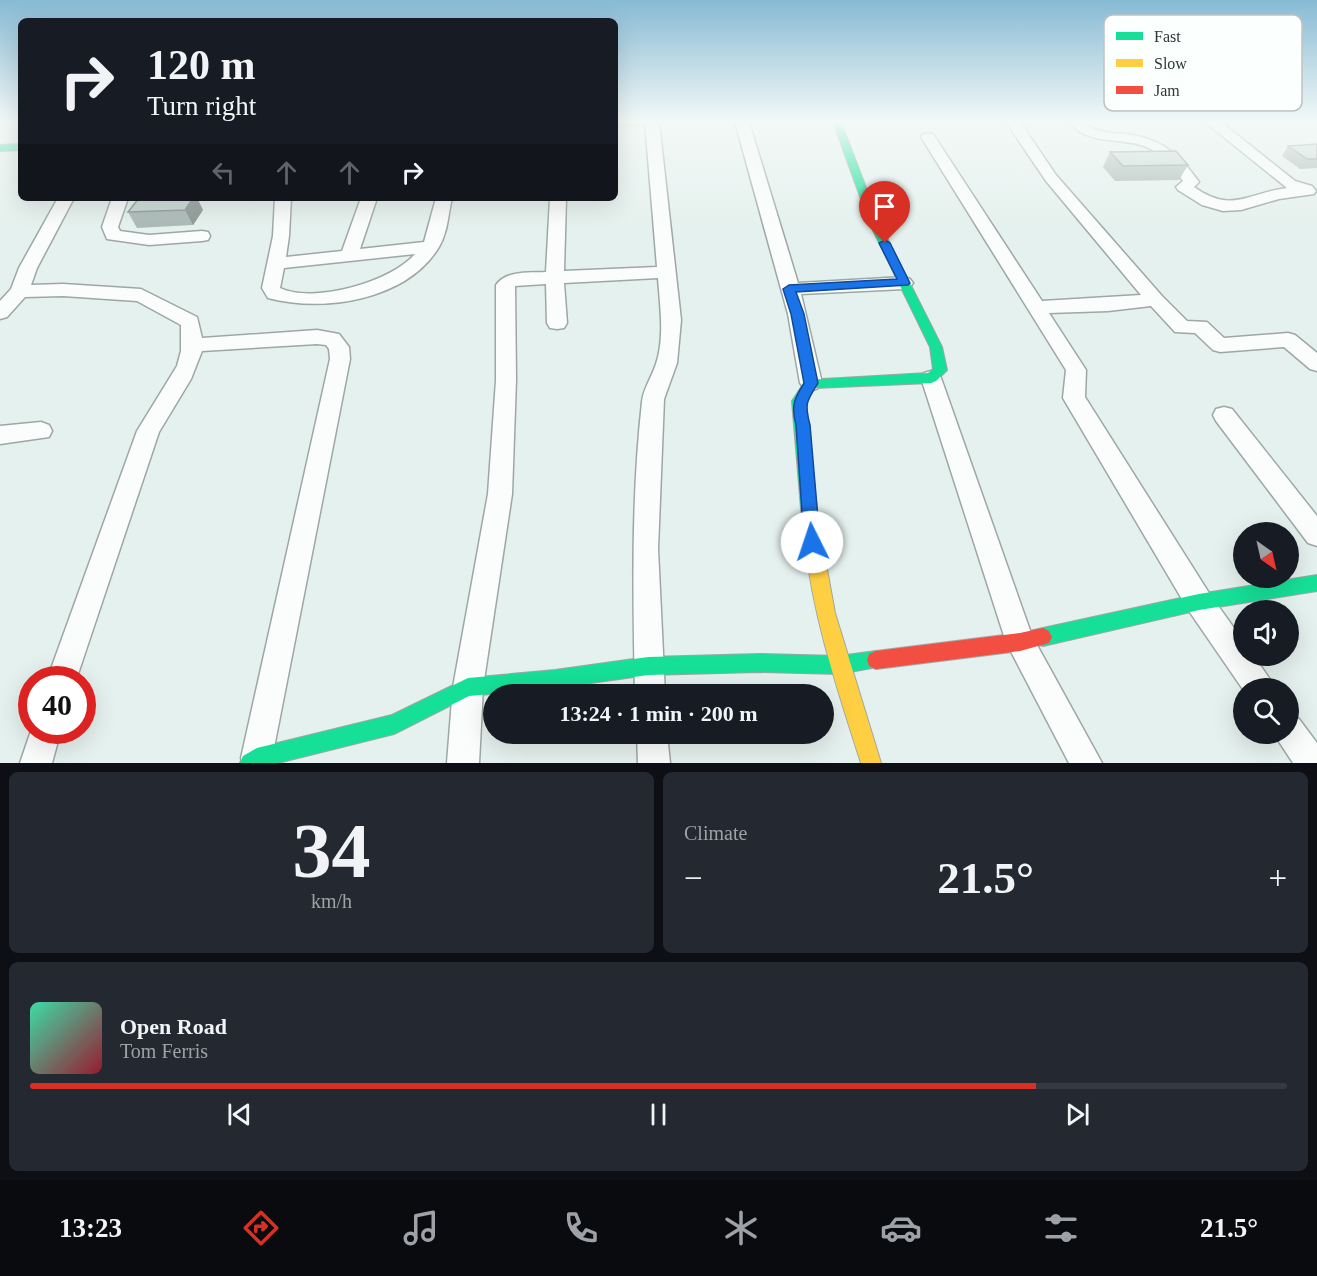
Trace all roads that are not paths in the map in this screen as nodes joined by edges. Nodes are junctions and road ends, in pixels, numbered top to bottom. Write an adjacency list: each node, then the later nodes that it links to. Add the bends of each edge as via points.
1 (655, 158): 19 (street)
2 (752, 158): 22 (street)
3 (850, 158): 21 (main road, via 875,224)
4 (941, 158): 25 (street)
5 (1037, 158): 24 (street)
6 (1172, 158): 8 (street, via 1191,182 1184,187 1203,201 1223,208 1274,195)
7 (1257, 158): 8 (street, via 1290,184)
8 (1312, 193)
9 (64, 201): 23 (street)
10 (119, 201): 15 (street, via 110,227 113,235 150,240)
11 (283, 201): 18 (street)
12 (368, 201): 17 (street)
13 (443, 201): 16 (street)
14 (558, 201): 20 (street)
15 (202, 236)
16 (430, 247): 17 (street); 18 (street, via 408,269 381,285 349,295 291,298 275,294 271,288)
17 (349, 255): 18 (street)
18 (275, 264)
19 (665, 272): 20 (street); 41 (street, via 670,344 653,399 645,549)
20 (555, 278): 27 (street); 44 (street, via 509,281 505,285 506,380 500,494)
21 (904, 283): 22 (street); 30 (main road, via 936,347 940,370)
22 (789, 289): 31 (street, via 798,314)
23 (20, 291): 26 (street); 28 (street, via 141,295 190,322)
24 (1155, 300): 25 (street); 29 (street, via 1182,327 1200,327 1220,345 1288,340)
25 (1036, 307): 37 (street, via 1076,370 1074,398)
26 (0, 313)
27 (557, 323)
28 (194, 345): 40 (street, via 178,386 148,431); 48 (street, via 317,337 332,339 339,347 340,359)
29 (1317, 364)
30 (931, 378): 31 (main road); 38 (street)
31 (811, 383): 39 (main road, via 799,401 799,410 812,542)
32 (1224, 415): 35 (street)
33 (41, 431): 34 (street)
34 (0, 435)
35 (1317, 535)
36 (1317, 584): 37 (main road)
37 (1199, 602): 38 (main road); 42 (street)
38 (1020, 642): 39 (main road); 53 (street)
39 (839, 665): 41 (main road); 52 (main road)
40 (66, 666)
41 (648, 666): 43 (street); 44 (main road)
42 (1252, 678)
43 (649, 684)
44 (468, 687): 48 (main road, via 394,724); 50 (street)
45 (42, 744): 49 (street)
46 (653, 744): 51 (street)
47 (1298, 744): 54 (street)
48 (253, 760)
49 (36, 763)
50 (463, 763)
51 (654, 763)
52 (871, 763)
53 (1086, 763)
54 (1312, 763)

